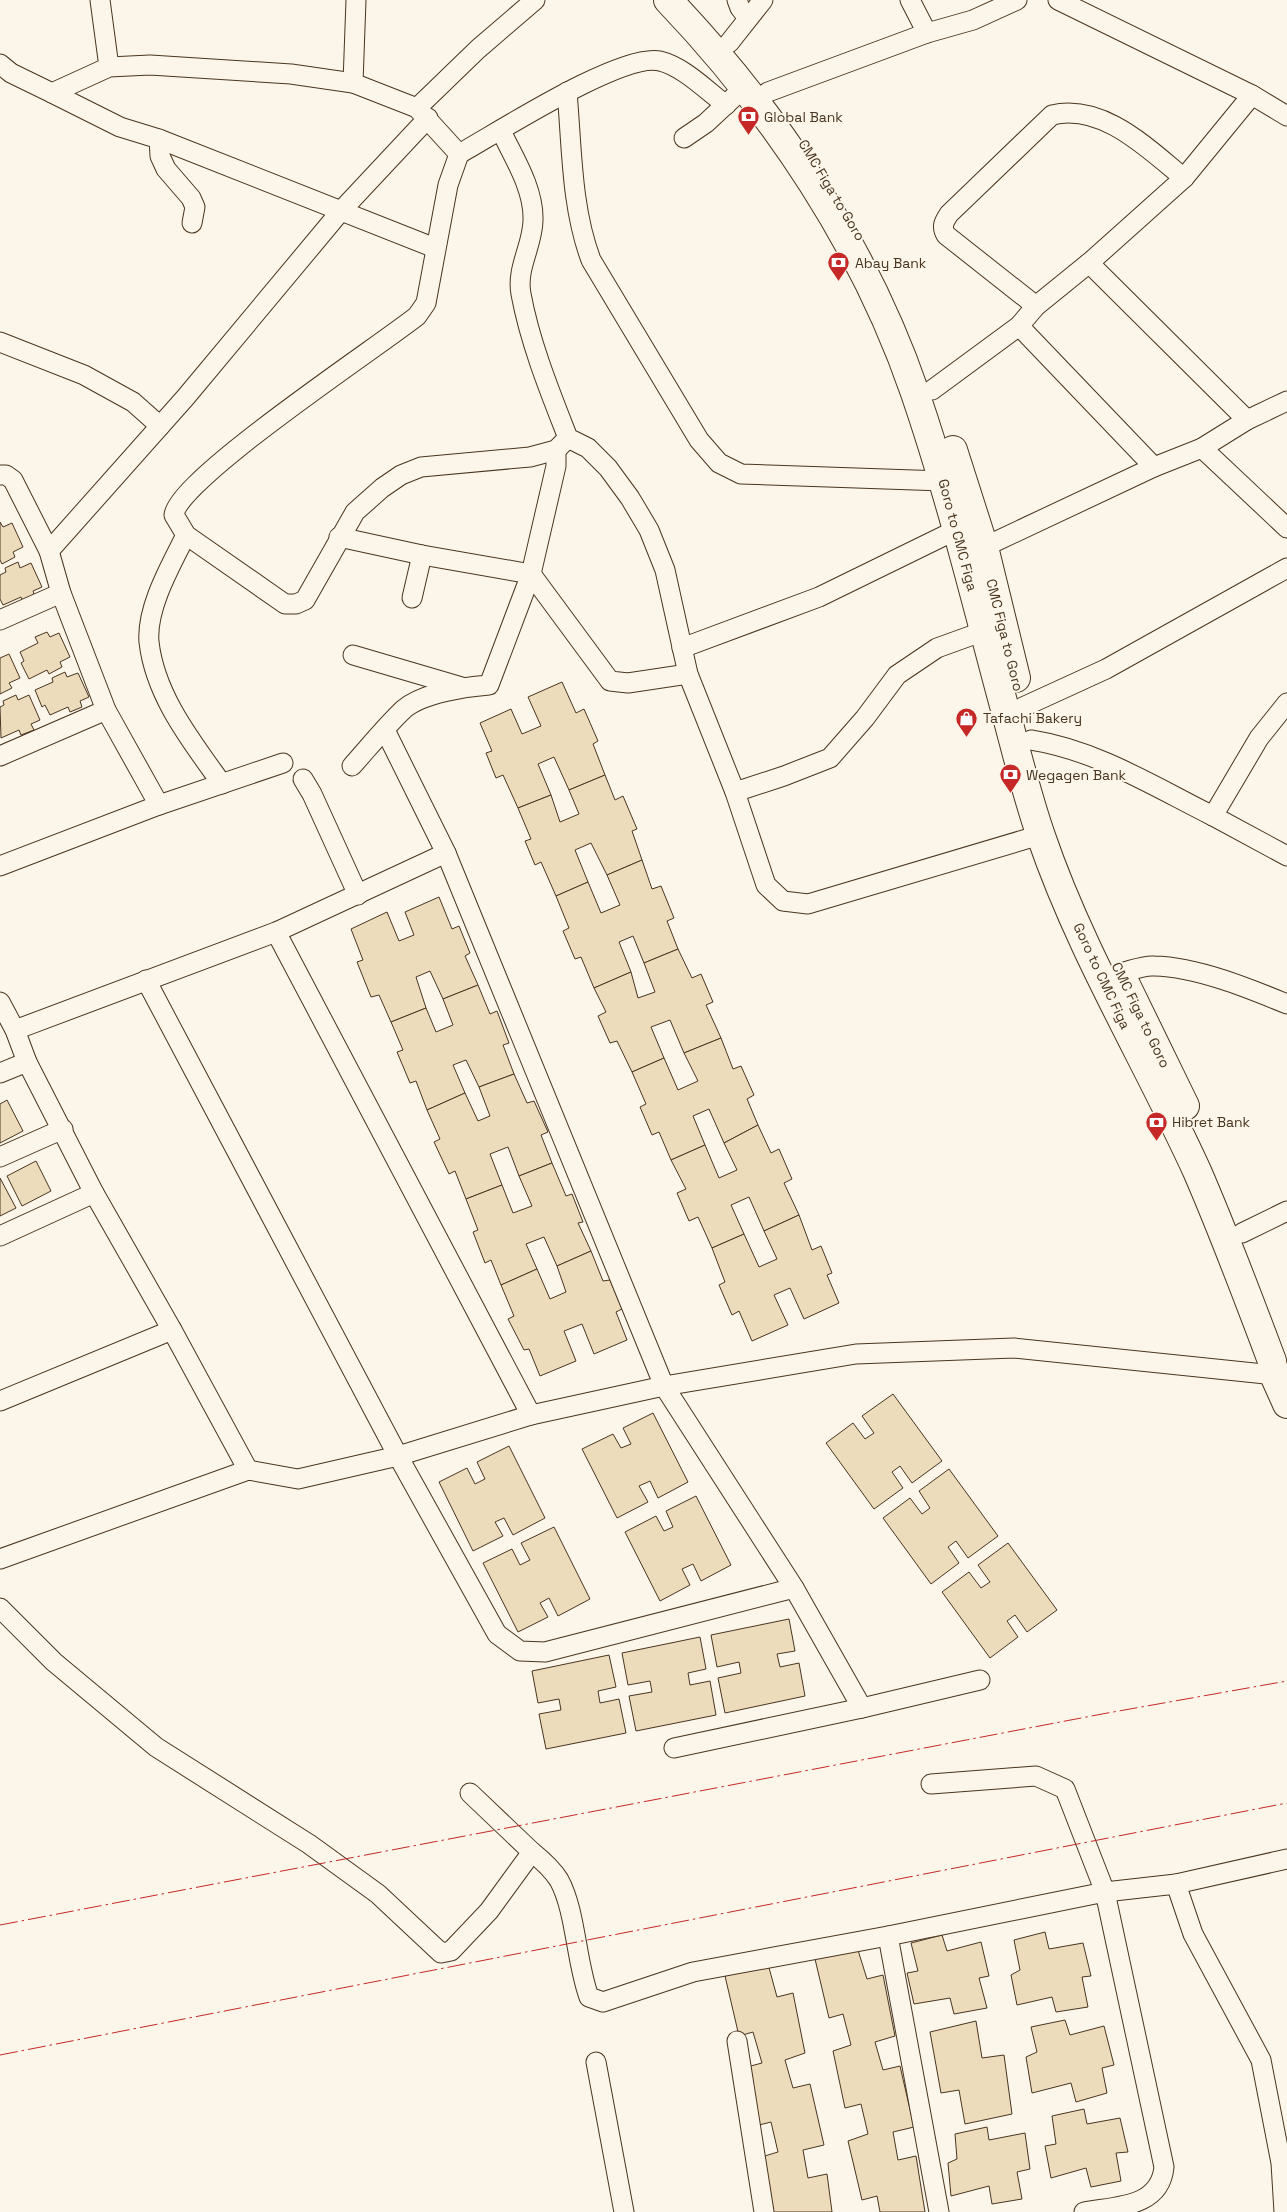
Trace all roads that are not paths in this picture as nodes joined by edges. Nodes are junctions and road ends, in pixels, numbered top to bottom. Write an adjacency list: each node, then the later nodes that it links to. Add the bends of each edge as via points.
1 (100, 0): 15 (street)
2 (356, 0): 16 (street)
3 (535, 0): 21 (street, via 478,49)
4 (668, 0): 13 (main road)
5 (692, 0): 13 (main road, CMC Figa to Goro)
6 (737, 0): 11 (street)
7 (763, 0): 11 (street)
8 (910, 0): 12 (street)
9 (1016, 0): 12 (street, via 973,20)
10 (1058, 0): 19 (street)
11 (748, 18): 13 (street)
12 (927, 33): 20 (street)
13 (719, 43): 20 (main road, CMC Figa to Goro)
14 (0, 64): 18 (street, via 11,73)
15 (109, 67): 16 (street, via 150,65 290,74); 18 (street)
16 (352, 83): 21 (street)
17 (567, 92): 20 (street, via 604,74 657,60); 23 (street); 43 (street, via 582,237 591,260 699,440 718,463 741,474)
18 (52, 93): 25 (street, via 120,127)
19 (1252, 95): 22 (street); 27 (street)
20 (749, 96): 24 (street); 35 (main road, CMC Figa to Goro, via 839,197 889,291); 43 (main road, Goro to CMC Figa, via 781,135 875,296 915,392)
21 (422, 113): 26 (street); 28 (street)
22 (1287, 116)
23 (501, 131): 26 (street); 39 (street, via 528,188 533,219 529,246 521,268 521,292)
24 (684, 138)
25 (159, 140): 28 (street); 29 (street, via 160,156 166,168 195,207)
26 (459, 154): 30 (street, via 448,185)
27 (1184, 178): 31 (street); 32 (street, via 1135,139 1110,124 1079,113 1052,115 949,214 943,229 946,235)
28 (340, 212): 30 (street); 38 (street)
29 (192, 223)
30 (436, 248): 46 (street, via 426,303 417,316 230,453 180,500 174,515)
31 (1089, 263): 32 (street); 37 (street)
32 (1036, 306): 33 (street)
33 (1019, 326): 35 (street); 41 (street)
34 (0, 342): 38 (street, via 84,375 133,402)
35 (932, 390): 48 (main road, CMC Figa to Goro)
36 (1287, 401): 37 (street)
37 (1247, 420): 40 (street)
38 (160, 426): 49 (street)
39 (562, 444): 47 (street, via 530,457 421,467 401,475 366,501); 52 (street); 57 (street, via 588,448 630,498 665,570)
40 (1202, 448): 41 (street); 44 (street)
41 (1154, 467): 48 (street)
42 (0, 475): 49 (street, via 13,480)
43 (943, 481): 45 (main road, Goro to CMC Figa)
44 (1287, 528)
45 (956, 530): 56 (main road, Goro to CMC Figa); 57 (street, via 819,597)
46 (186, 535): 47 (street, via 285,604 305,600); 70 (street, via 162,582 152,616 149,642 156,672 168,701 183,730)
47 (339, 537): 50 (street)
48 (984, 547): 62 (main road, CMC Figa to Goro)
49 (48, 551): 53 (street)
50 (422, 555): 52 (street); 54 (street)
51 (1287, 568): 62 (street, via 1106,670)
52 (531, 574): 59 (street, via 610,681 628,683); 60 (street, via 489,685)
53 (61, 593): 55 (street); 63 (street)
54 (412, 598)
55 (0, 620)
56 (984, 631): 71 (street, via 937,648 897,675 830,758); 74 (main road, Goro to CMC Figa)
57 (682, 648): 59 (street)
58 (354, 655): 60 (street)
59 (688, 674): 71 (street)
60 (462, 687): 64 (street, via 428,697 406,708)
61 (1287, 703): 73 (street, via 1259,738)
62 (1023, 707): 65 (main road, CMC Figa to Goro)
63 (106, 710): 66 (street); 72 (street)
64 (385, 730): 68 (street); 75 (street)
65 (1032, 740): 73 (street, via 1050,742 1097,759); 80 (main road, CMC Figa to Goro, via 1048,805 1073,876)
66 (0, 756)
67 (283, 763): 70 (street)
68 (352, 766)
69 (303, 779): 78 (street)
70 (222, 784): 72 (street)
71 (735, 792): 74 (street, via 766,885 784,901 808,904)
72 (159, 805): 77 (street)
73 (1213, 816): 76 (street)
74 (1040, 835): 94 (main road, Goro to CMC Figa, via 1077,924 1196,1170 1272,1361)
75 (446, 853): 78 (street); 95 (street)
76 (1287, 856)
77 (0, 866)
78 (358, 895): 79 (street)
79 (276, 932): 81 (street); 98 (street)
80 (1120, 973): 83 (street, via 1153,965 1202,974); 91 (main road, CMC Figa to Goro)
81 (146, 980): 84 (street); 99 (street)
82 (0, 1002): 84 (street)
83 (1287, 1004)
84 (15, 1030): 85 (street)
85 (27, 1062): 86 (street); 87 (street)
86 (0, 1074)
87 (63, 1128): 88 (street); 89 (street)
88 (0, 1157)
89 (94, 1193): 92 (street); 93 (street)
90 (1287, 1211): 91 (street)
91 (1242, 1233): 94 (main road, CMC Figa to Goro)
92 (0, 1236)
93 (172, 1330): 96 (street); 100 (street)
94 (1283, 1368): 95 (street, via 1014,1348 856,1354); 97 (main road)
95 (664, 1386): 98 (street); 102 (street)
96 (0, 1400)
97 (1287, 1404)
98 (531, 1415): 99 (street)
99 (398, 1456): 100 (street, via 298,1479); 102 (street, via 497,1634 520,1651 545,1652)
100 (248, 1470): 101 (street)
101 (0, 1558)
102 (794, 1588): 105 (street)
103 (0, 1608): 109 (street, via 54,1662 156,1747 309,1844 378,1894 442,1952 452,1951 477,1924)
104 (980, 1680): 105 (street)
105 (862, 1708): 106 (street)
106 (674, 1748)
107 (931, 1784): 112 (street, via 1036,1776 1065,1789)
108 (470, 1793): 109 (street)
109 (532, 1852): 113 (street, via 558,1880 565,1897 582,1980 589,1997 604,2002 693,1972)
110 (1287, 1859): 111 (street)
111 (1176, 1884): 112 (street); 121 (street, via 1193,1934 1261,2060 1281,2163)
112 (1105, 1892): 113 (street); 116 (street, via 1164,2167 1163,2179)
113 (888, 1936): 119 (street)
114 (738, 2042): 118 (street)
115 (596, 2062): 117 (street)
116 (1146, 2206): 120 (street)
117 (624, 2212)
118 (764, 2212)
119 (939, 2212)
120 (1084, 2212)
121 (1284, 2212)

